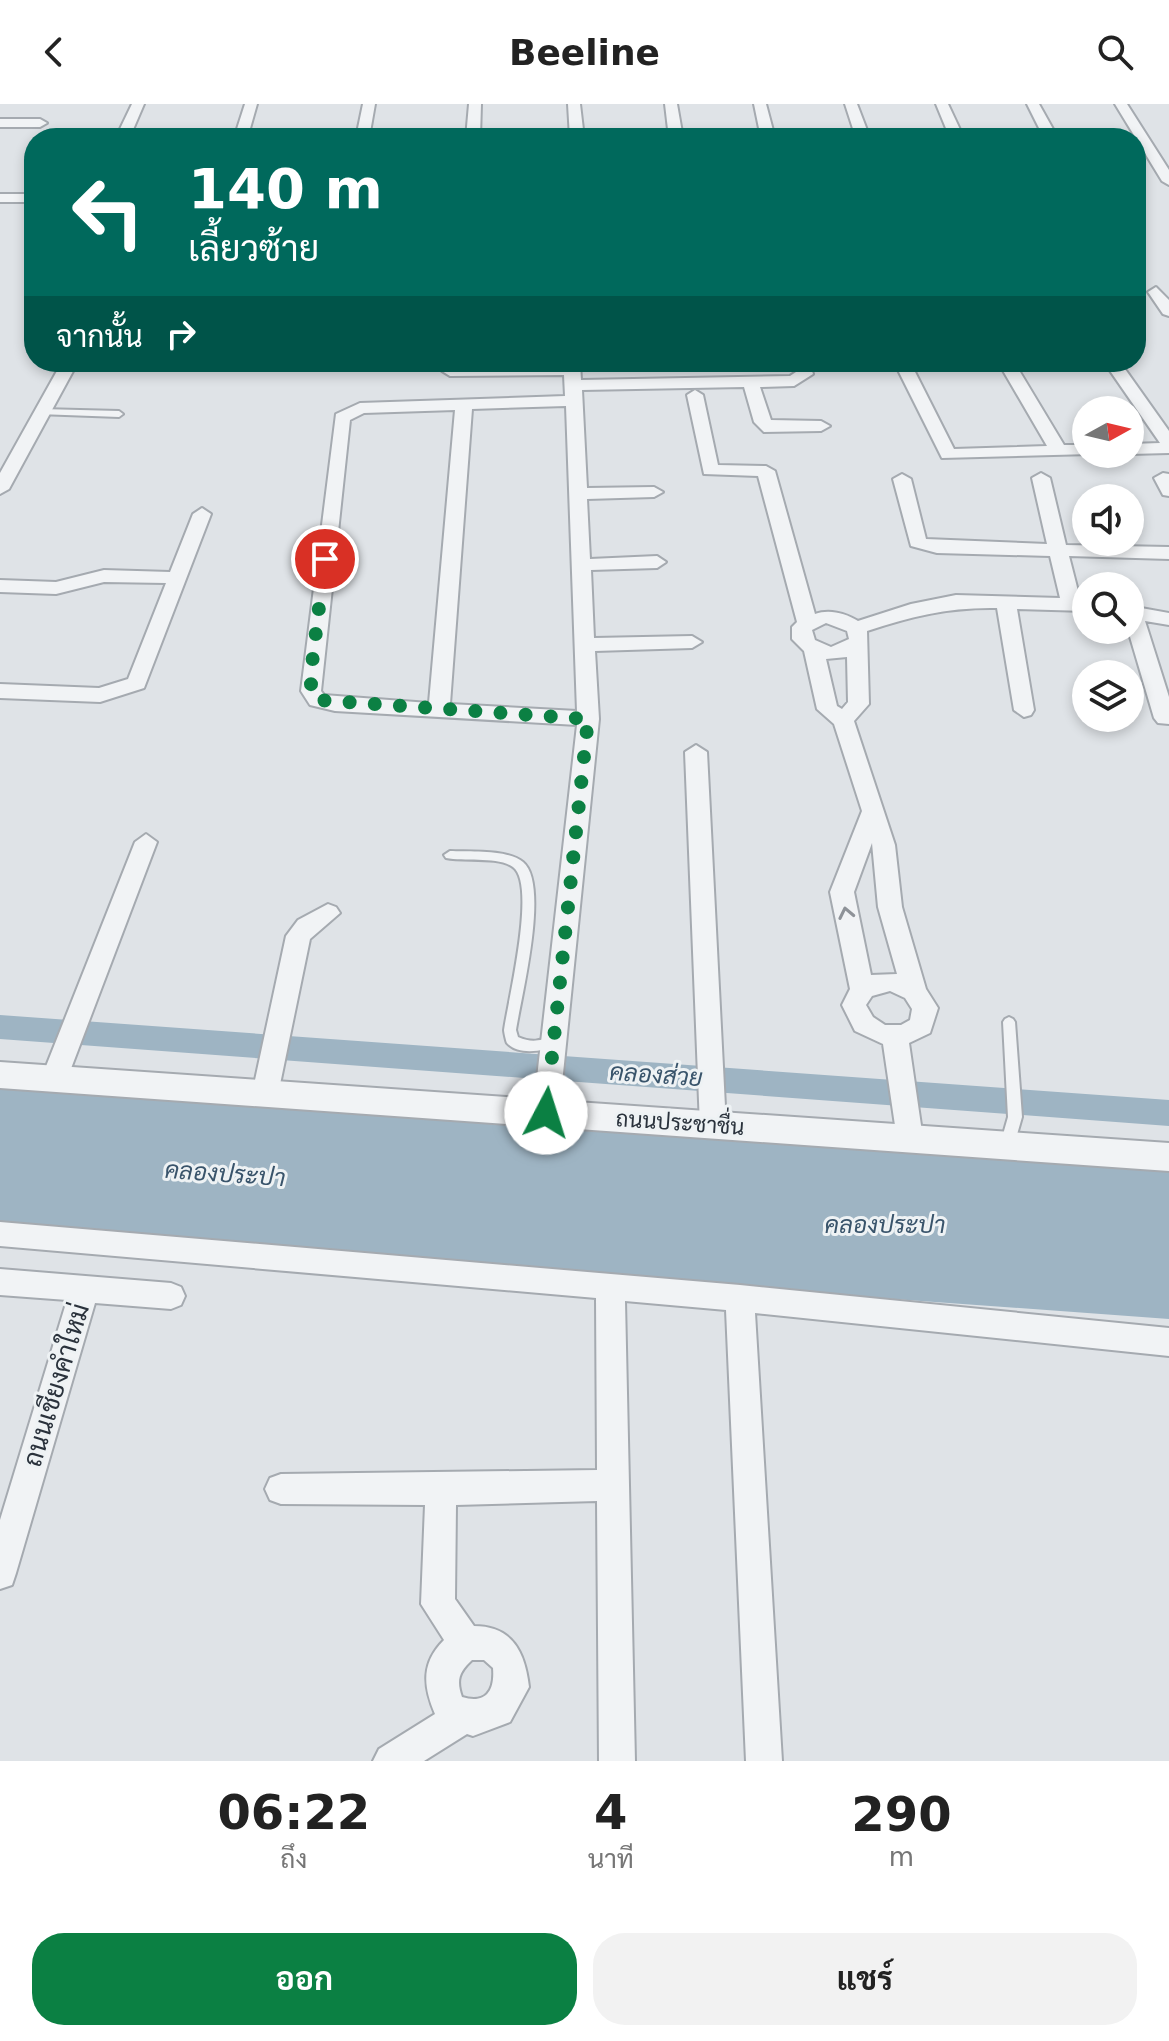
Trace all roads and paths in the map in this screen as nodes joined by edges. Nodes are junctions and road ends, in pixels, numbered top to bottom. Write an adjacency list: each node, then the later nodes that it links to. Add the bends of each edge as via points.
1 (138, 104): 14 (street)
2 (251, 104): 15 (street)
3 (369, 104): 16 (street)
4 (475, 104): 17 (street)
5 (574, 104): 18 (street)
6 (671, 104): 19 (street)
7 (760, 104): 20 (street)
8 (851, 104): 21 (street)
9 (942, 104): 22 (street)
10 (1033, 104): 23 (street)
11 (1121, 104): 24 (street)
12 (0, 123): 13 (street)
13 (37, 128)
14 (128, 128)
15 (244, 128)
16 (366, 128)
17 (474, 128)
18 (576, 128)
19 (675, 128)
20 (766, 128)
21 (859, 128)
22 (953, 128)
23 (1046, 128)
24 (1136, 128)
25 (1146, 144): 26 (street)
26 (1169, 181)
27 (0, 198): 28 (street)
28 (24, 198)
29 (1156, 292): 30 (street)
30 (1169, 311)
31 (64, 372): 42 (street)
32 (464, 372): 38 (street)
33 (687, 372): 40 (street)
34 (804, 372): 39 (street, via 794,381)
35 (907, 372): 47 (street, via 948,454)
36 (1012, 372): 47 (street)
37 (1119, 372): 45 (street)
38 (573, 380): 40 (street); 41 (street); 53 (street)
39 (751, 383): 40 (street); 44 (street, via 763,422 770,428)
40 (692, 389): 66 (street, via 710,470 766,471)
41 (464, 403): 73 (street); 73 (street, via 360,408 342,418 311,672 317,700)
42 (41, 412): 43 (lane); 51 (street)
43 (119, 414)
44 (821, 426)
45 (1169, 445): 46 (street)
46 (1144, 448)
47 (1059, 451): 48 (street)
48 (1072, 451)
49 (1041, 478): 55 (street)
50 (902, 479): 55 (street, via 918,542)
51 (0, 489)
52 (654, 492): 53 (street)
53 (579, 494): 58 (street)
54 (202, 514): 59 (street)
55 (1058, 550): 56 (street); 61 (street)
56 (1169, 553)
57 (657, 562): 58 (street)
58 (581, 565): 70 (street)
59 (178, 578): 60 (street, via 104,576 56,588); 72 (street, via 137,683 100,695)
60 (0, 586)
61 (1072, 586)
62 (1006, 601): 63 (street); 67 (street, via 918,608); 74 (street)
63 (1072, 604)
64 (1144, 614): 65 (street)
65 (1169, 619)
66 (807, 622): 67 (street, via 834,617); 71 (street, via 800,633)
67 (856, 636): 71 (street, via 850,649); 77 (street, via 859,704)
68 (692, 642): 70 (street)
69 (1141, 644): 75 (street)
70 (585, 645): 76 (street)
71 (814, 649): 77 (street, via 827,709)
72 (0, 691)
73 (439, 709): 76 (street)
74 (1024, 710)
75 (1165, 718)
76 (588, 719): 87 (street)
77 (843, 720): 79 (street)
78 (696, 752): 92 (street)
79 (873, 811): 83 (street, one-way to 79, via 842,892); 84 (street, via 884,845 890,907)
80 (146, 842): 88 (street)
81 (450, 855): 87 (lane, via 501,860 519,865 527,874 529,901 510,1030 512,1040 527,1047)
82 (328, 913): 90 (street, via 298,936)
83 (862, 989): 84 (street, via 881,981); 86 (street, via 854,1005 861,1022)
84 (914, 991): 86 (street, via 925,1017 913,1032)
85 (1009, 1022): 94 (lane)
86 (895, 1036): 93 (street)
87 (553, 1044): 91 (street)
88 (59, 1067): 89 (street, ถนนประชาชื่น); 90 (street, ถนนประชาชื่น)
89 (0, 1075)
90 (267, 1082): 91 (street, ถนนประชาชื่น)
91 (548, 1101): 92 (street, ถนนประชาชื่น)
92 (713, 1113): 93 (street, ถนนประชาชื่น)
93 (909, 1126): 94 (street, ถนนประชาชื่น)
94 (1011, 1131): 95 (street, ถนนประชาชื่น)
95 (1169, 1157)
96 (0, 1234): 98 (street)
97 (0, 1282): 99 (street, ถนนเชียงคำใหม่)
98 (610, 1288): 101 (street); 103 (street)
99 (85, 1289): 100 (street, ถนนเชียงคำใหม่); 106 (street, ถนนเชียงคำใหม่)
100 (171, 1296)
101 (740, 1298): 102 (street); 111 (street)
102 (1169, 1342)
103 (613, 1485): 105 (street); 110 (street)
104 (281, 1489): 105 (street)
105 (441, 1490): 107 (street, via 438,1604)
106 (0, 1573)
107 (466, 1643): 108 (street, via 446,1659 439,1685 450,1709); 108 (street, via 490,1643 509,1660 512,1687 498,1710 473,1719)
108 (466, 1715): 109 (street)
109 (391, 1761)
110 (617, 1761)
111 (764, 1761)

